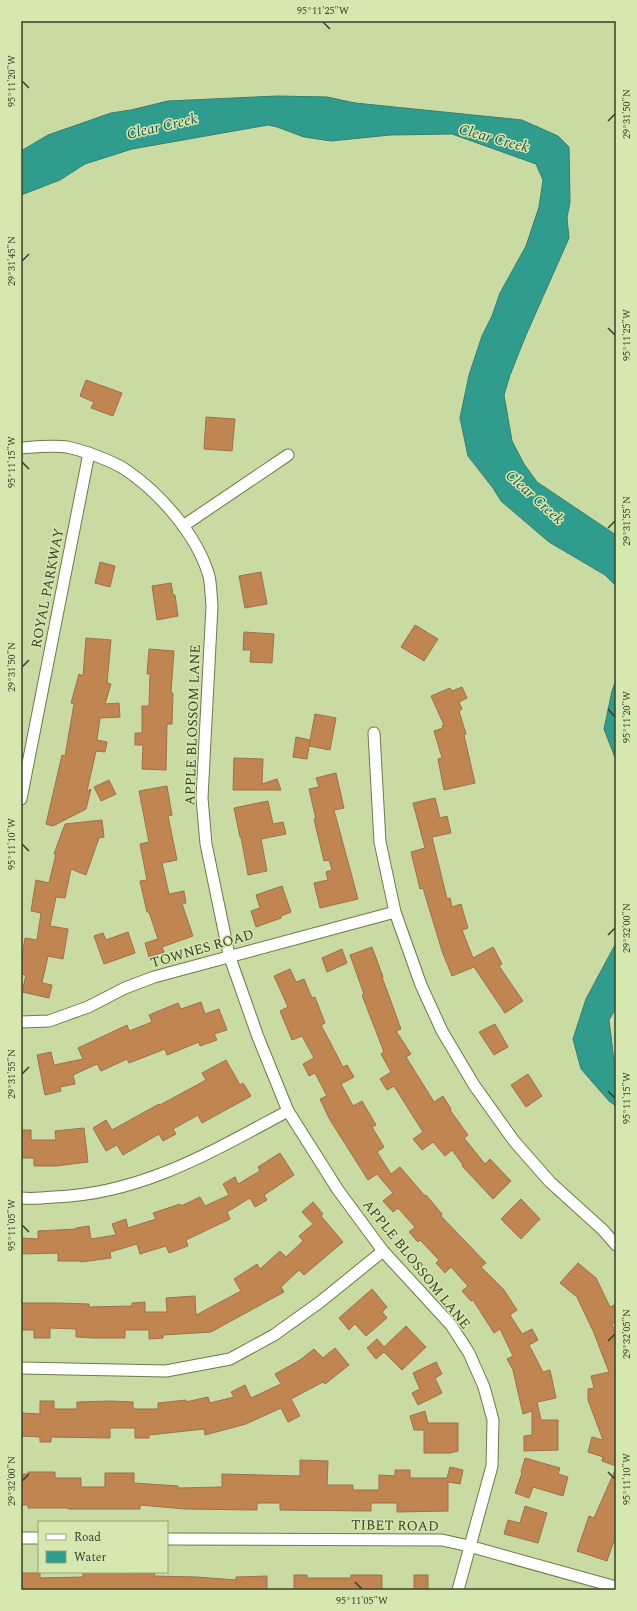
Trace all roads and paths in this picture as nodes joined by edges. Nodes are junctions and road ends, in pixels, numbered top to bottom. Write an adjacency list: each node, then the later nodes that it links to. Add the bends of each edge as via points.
1 (21, 448): 2 (street, APPLE BLOSSOM LANE, via 66,447)
2 (89, 454): 4 (street, APPLE BLOSSOM LANE, via 125,469 150,488); 6 (street, ROYAL PARKWAY)
3 (288, 455): 4 (street)
4 (183, 526): 8 (street, APPLE BLOSSOM LANE, via 197,548 209,576 212,606 202,798 206,844)
5 (374, 733): 7 (street, via 380,842)
6 (21, 799)
7 (395, 912): 8 (street, TOWNES ROAD); 12 (street, via 421,984 442,1031 474,1085 514,1141 545,1176)
8 (230, 955): 9 (street, TOWNES ROAD, via 154,977 88,1007 49,1020); 10 (street, APPLE BLOSSOM LANE, via 258,1037)
9 (21, 1022)
10 (288, 1112): 11 (street, via 193,1162 154,1178 105,1192 72,1197); 13 (street, APPLE BLOSSOM LANE, via 338,1190)
11 (21, 1198)
12 (616, 1245)
13 (383, 1251): 14 (street, via 274,1335 230,1358 166,1371); 18 (street, APPLE BLOSSOM LANE, via 451,1325 469,1353 484,1387 493,1420 492,1466)
14 (21, 1368)
15 (21, 1538): 16 (street)
16 (38, 1538)
17 (168, 1539): 18 (street, TIBET ROAD, via 442,1540)
18 (469, 1546): 19 (street, TIBET ROAD); 20 (street, APPLE BLOSSOM LANE)
19 (616, 1587)
20 (458, 1590)

